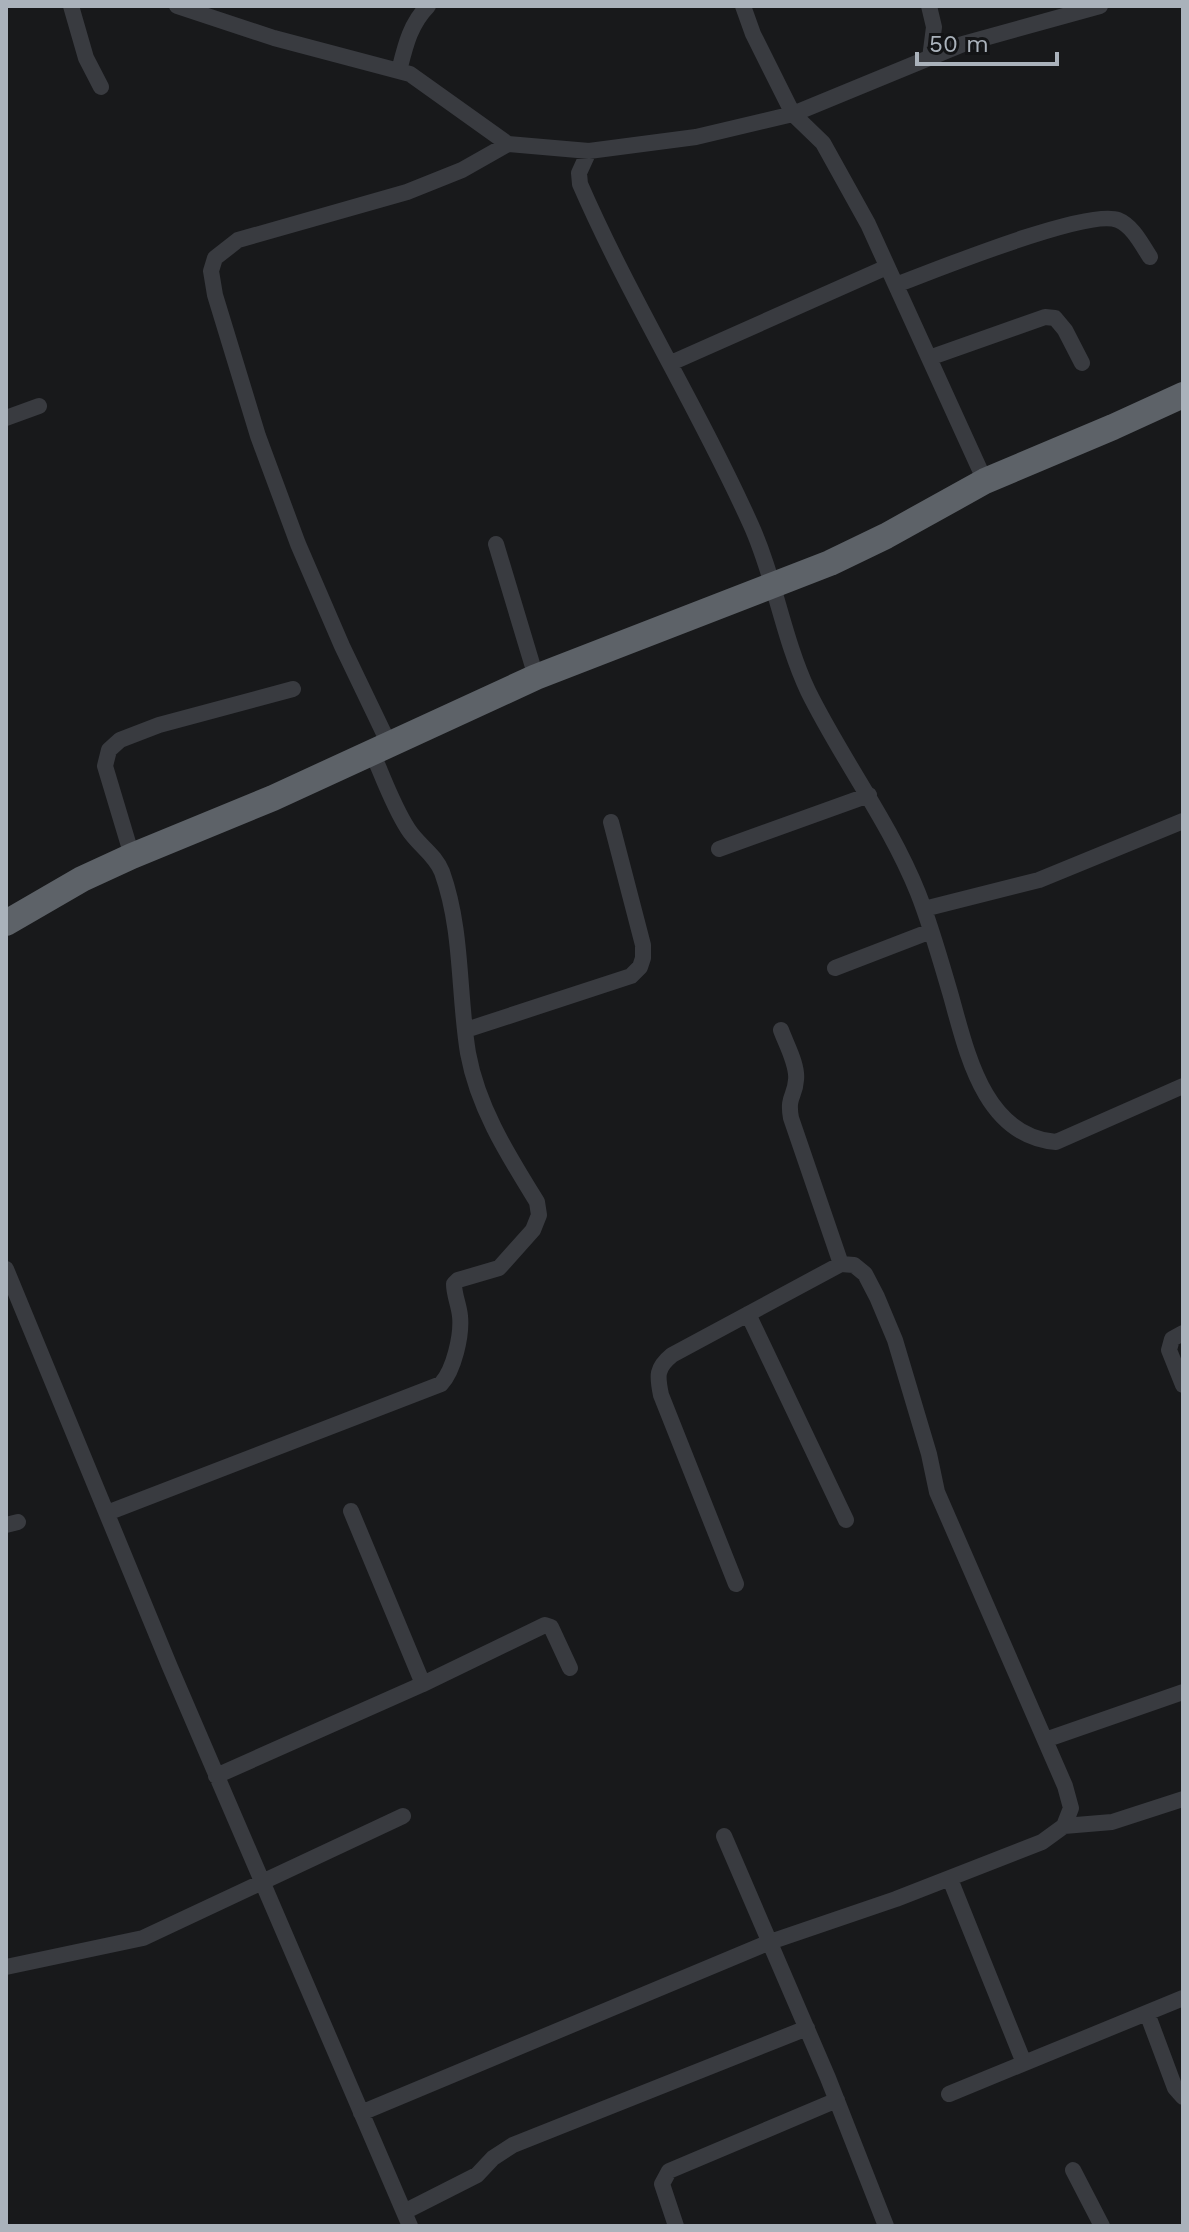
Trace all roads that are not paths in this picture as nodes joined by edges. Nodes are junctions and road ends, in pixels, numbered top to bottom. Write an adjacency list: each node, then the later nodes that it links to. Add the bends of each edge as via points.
1 (71, 6): 9 (street)
2 (177, 6): 8 (street)
3 (428, 6): 8 (street, via 408,38)
4 (743, 6): 10 (street)
5 (929, 6): 7 (street, via 934,27)
6 (1100, 6): 7 (street)
7 (930, 58): 10 (street)
8 (399, 71): 11 (street)
9 (101, 87)
10 (793, 114): 12 (street, via 696,137); 14 (street, via 823,143)
11 (508, 144): 12 (street); 27 (street, via 407,192 238,240 215,258 211,271 258,436)
12 (589, 151): 17 (street, via 580,184)
13 (1150, 257): 15 (street, via 1118,220 1100,218 989,250)
14 (887, 267): 15 (street); 17 (street)
15 (896, 285): 16 (street)
16 (929, 358): 18 (street, via 1045,317 1055,318 1065,330); 22 (street)
17 (671, 363): 24 (street, via 759,541)
18 (1082, 363)
19 (1183, 395): 22 (highway)
20 (39, 406): 21 (street)
21 (6, 418)
22 (985, 481): 24 (highway, via 886,536)
23 (496, 544): 25 (street)
24 (773, 587): 25 (highway); 28 (street, via 806,687)
25 (536, 677): 27 (highway)
26 (293, 689): 32 (street, via 159,725 120,740 109,750 105,766)
27 (380, 748): 32 (highway); 37 (street, via 409,832 441,869 458,937)
28 (869, 795): 31 (street); 33 (street)
29 (611, 822): 37 (street, via 643,945 640,967 608,985)
30 (1182, 823): 33 (street, via 1039,880)
31 (719, 849)
32 (132, 856): 34 (highway)
33 (924, 909): 35 (street)
34 (6, 923)
35 (931, 931): 36 (street); 39 (street, via 970,1063 999,1114 1023,1134 1056,1142)
36 (835, 968)
37 (466, 1030): 46 (street, via 483,1103 537,1202 539,1215 533,1230 499,1268 454,1284 461,1317 447,1378)
38 (781, 1030): 40 (street, via 797,1074 789,1103 791,1118)
39 (1183, 1086)
40 (841, 1264): 42 (street); 52 (street, via 854,1265 865,1274 877,1297 895,1340 937,1492)
41 (6, 1269): 46 (street)
42 (748, 1314): 47 (street); 48 (street, via 672,1355 660,1364 657,1375)
43 (1183, 1333): 44 (street, via 1172,1339 1169,1350)
44 (1183, 1385)
45 (351, 1511): 50 (street)
46 (107, 1513): 53 (street)
47 (846, 1520)
48 (736, 1584)
49 (570, 1668): 50 (street, via 555,1633 545,1625)
50 (423, 1684): 53 (street)
51 (1183, 1692): 52 (street)
52 (1045, 1740): 56 (street, via 1071,1808)
53 (216, 1776): 59 (street)
54 (1183, 1799): 56 (street, via 1112,1822)
55 (403, 1816): 59 (street)
56 (1064, 1826): 58 (street, via 1042,1842)
57 (724, 1836): 60 (street)
58 (950, 1879): 60 (street); 65 (street)
59 (260, 1881): 61 (street, via 143,1938); 69 (street)
60 (770, 1942): 64 (street); 69 (street)
61 (6, 1967)
62 (1183, 1998): 63 (street)
63 (1147, 2013): 65 (street); 67 (street)
64 (807, 2028): 68 (street); 71 (street, via 513,2145)
65 (1024, 2063): 66 (street)
66 (949, 2094)
67 (1183, 2097)
68 (837, 2100): 72 (street, via 669,2171 662,2184); 73 (street)
69 (361, 2113): 71 (street)
70 (1073, 2170): 74 (street)
71 (407, 2219)
72 (676, 2226)
73 (886, 2226)
74 (1102, 2226)

